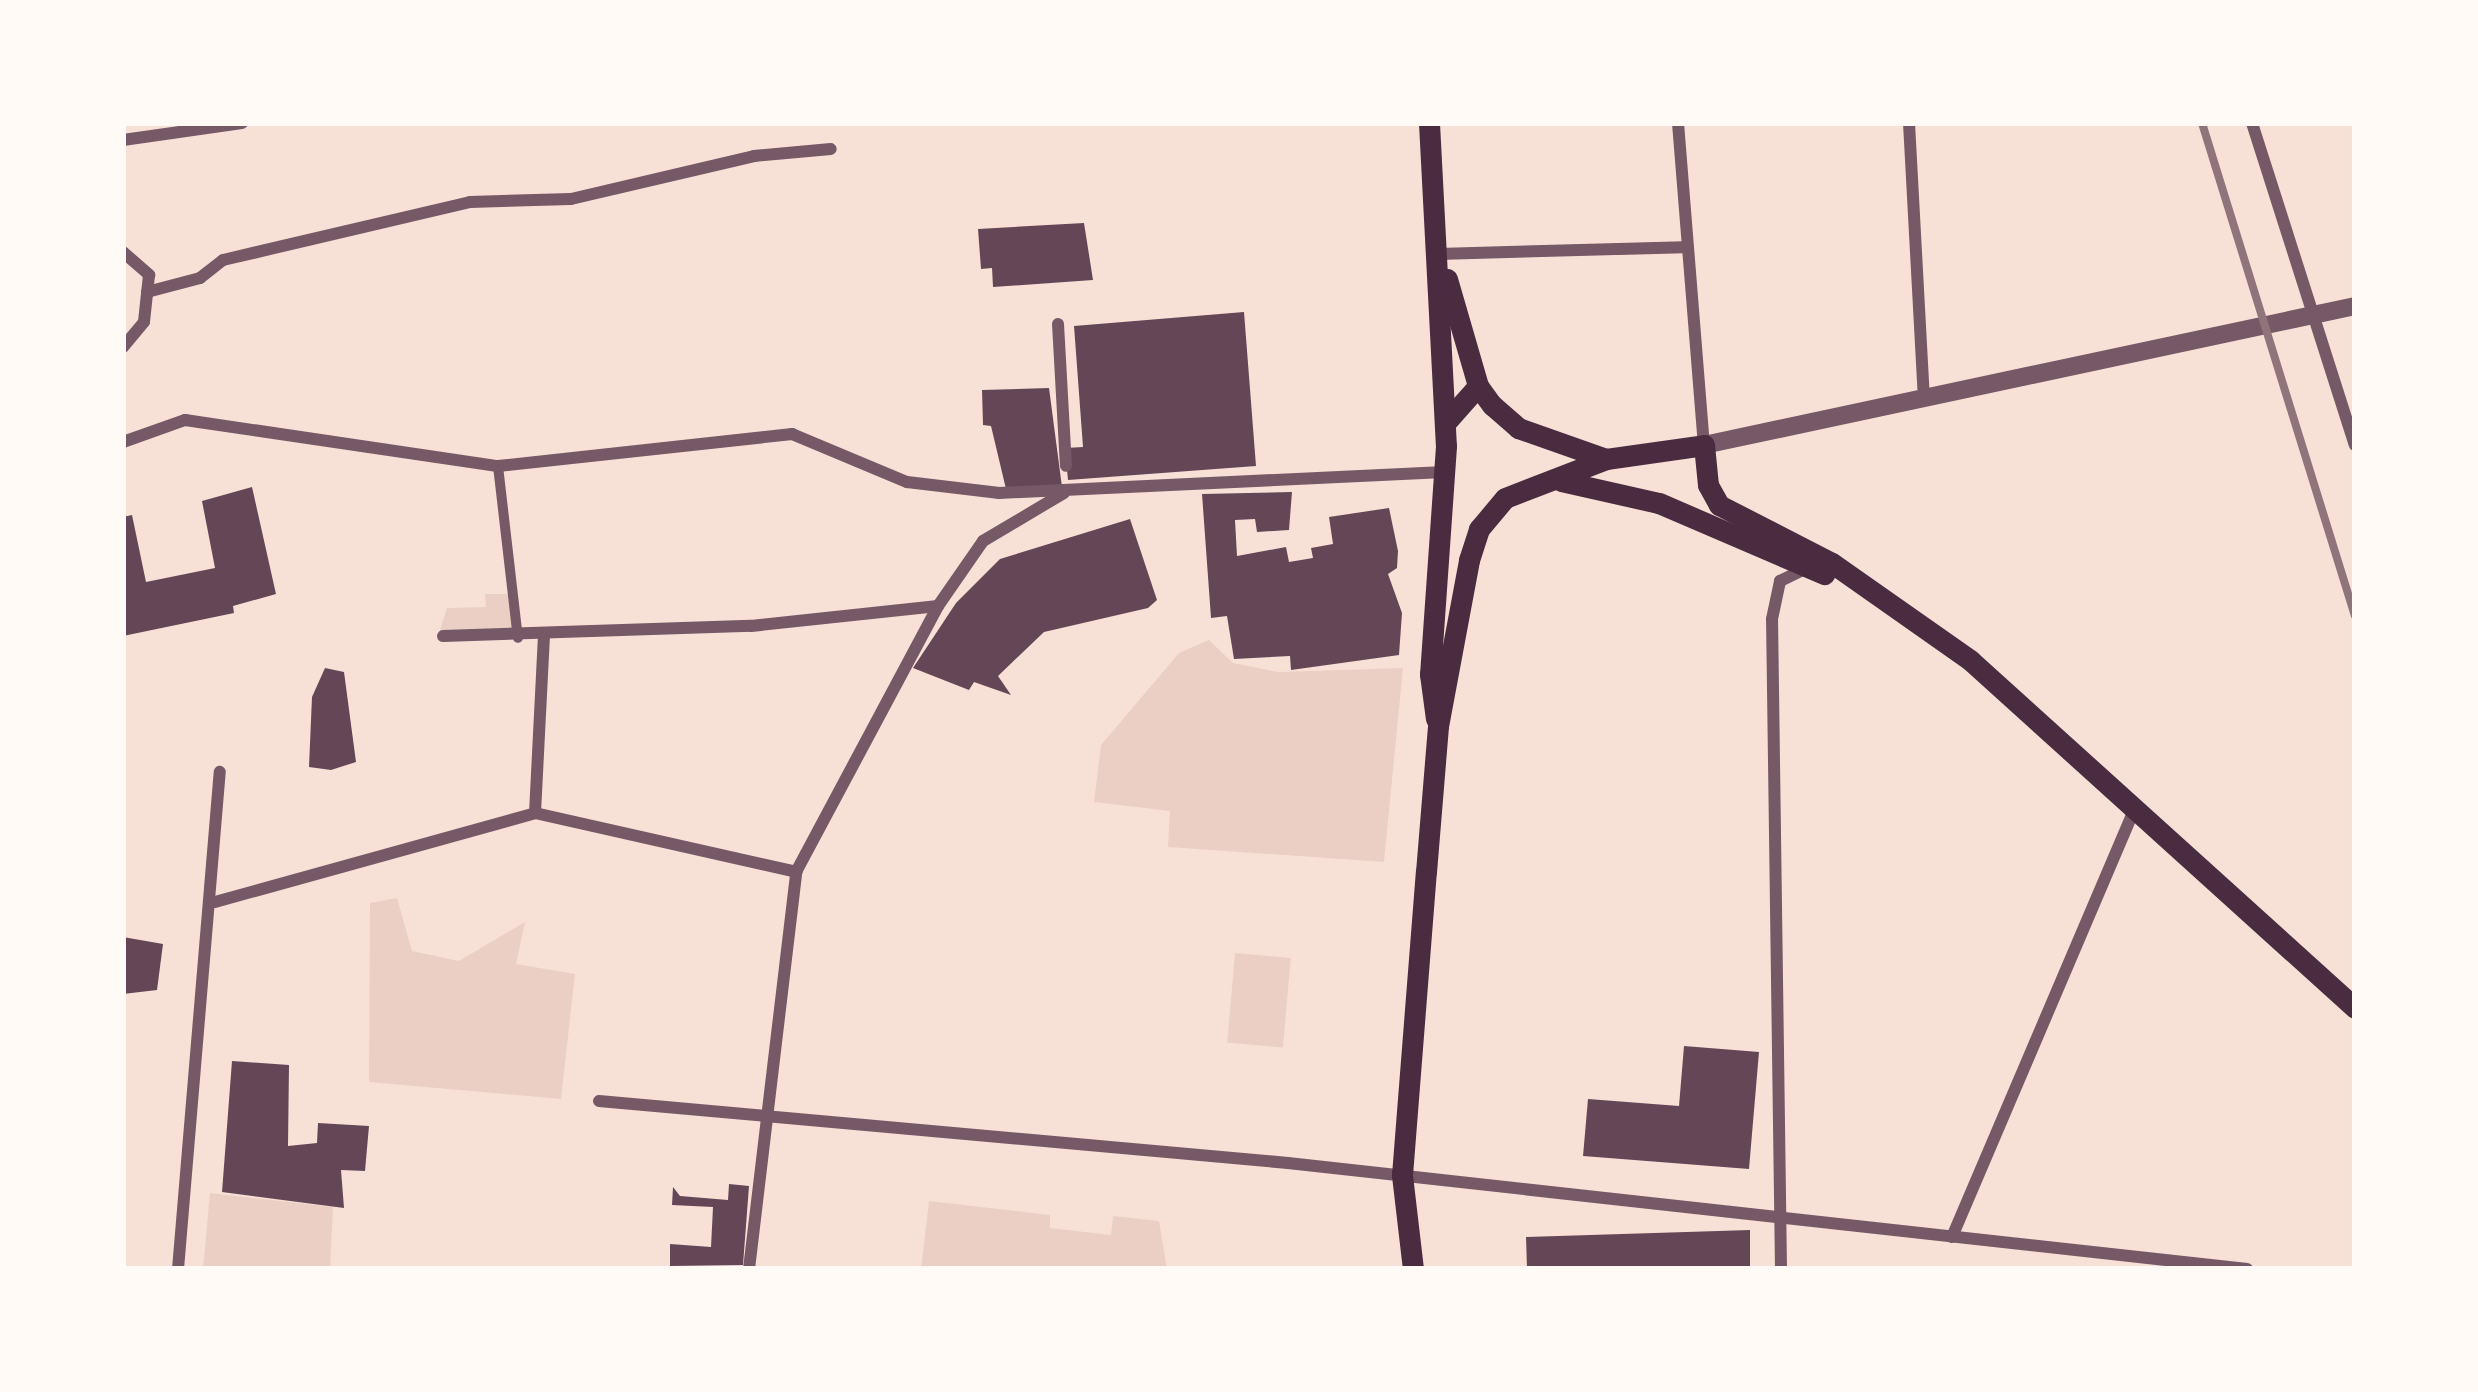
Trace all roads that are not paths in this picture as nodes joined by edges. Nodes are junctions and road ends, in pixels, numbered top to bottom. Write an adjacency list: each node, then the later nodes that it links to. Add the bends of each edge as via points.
1 (242, 123): 6 (street)
2 (1429, 123): 10 (main road)
3 (1678, 123): 8 (street)
4 (1909, 123): 17 (street)
5 (2252, 123): 13 (street)
6 (123, 140)
7 (831, 149): 11 (street, via 754,156 571,199 470,202 224,260 200,278)
8 (1684, 247): 10 (street); 20 (street)
9 (123, 252): 11 (street, via 149,275)
10 (1438, 254): 16 (main road); 18 (main road)
11 (147, 292): 15 (street, via 144,322)
12 (2355, 307): 13 (street)
13 (2315, 314): 17 (street); 21 (street)
14 (1058, 324): 24 (street)
15 (123, 347)
16 (1477, 380): 18 (main road); 22 (main road, via 1518,428)
17 (1924, 399): 20 (street)
18 (1446, 422): 25 (main road)
19 (123, 442): 23 (street, via 184,420)
20 (1704, 445): 22 (main road); 28 (main road, via 1712,495)
21 (2355, 446)
22 (1606, 459): 26 (main road)
23 (498, 466): 27 (street, via 792,434 907,482 947,490); 34 (street)
24 (1066, 466)
25 (1445, 472): 27 (street); 35 (main road, via 1430,674)
26 (1561, 481): 28 (main road); 35 (main road, via 1517,490 1483,524)
27 (1068, 488): 31 (street, via 983,541)
28 (1745, 531): 29 (main road); 30 (main road)
29 (1810, 569): 30 (main road); 45 (street, via 1780,581 1772,619)
30 (1864, 585): 37 (main road, via 1970,660)
31 (938, 606): 32 (street); 39 (street)
32 (544, 635): 34 (street); 38 (street)
33 (443, 636): 34 (street)
34 (518, 638)
35 (1438, 726): 44 (main road)
36 (220, 772): 40 (street)
37 (2136, 806): 41 (main road); 46 (street)
38 (535, 813): 39 (street); 40 (street)
39 (796, 872): 43 (street)
40 (215, 902): 47 (street)
41 (2355, 1009)
42 (599, 1101): 43 (street)
43 (761, 1112): 44 (street); 48 (street)
44 (1402, 1175): 45 (street); 49 (main road)
45 (1782, 1217): 46 (street); 50 (street)
46 (1952, 1237): 51 (street)
47 (178, 1269)
48 (749, 1269)
49 (1413, 1269)
50 (1781, 1269)
51 (2248, 1269)

